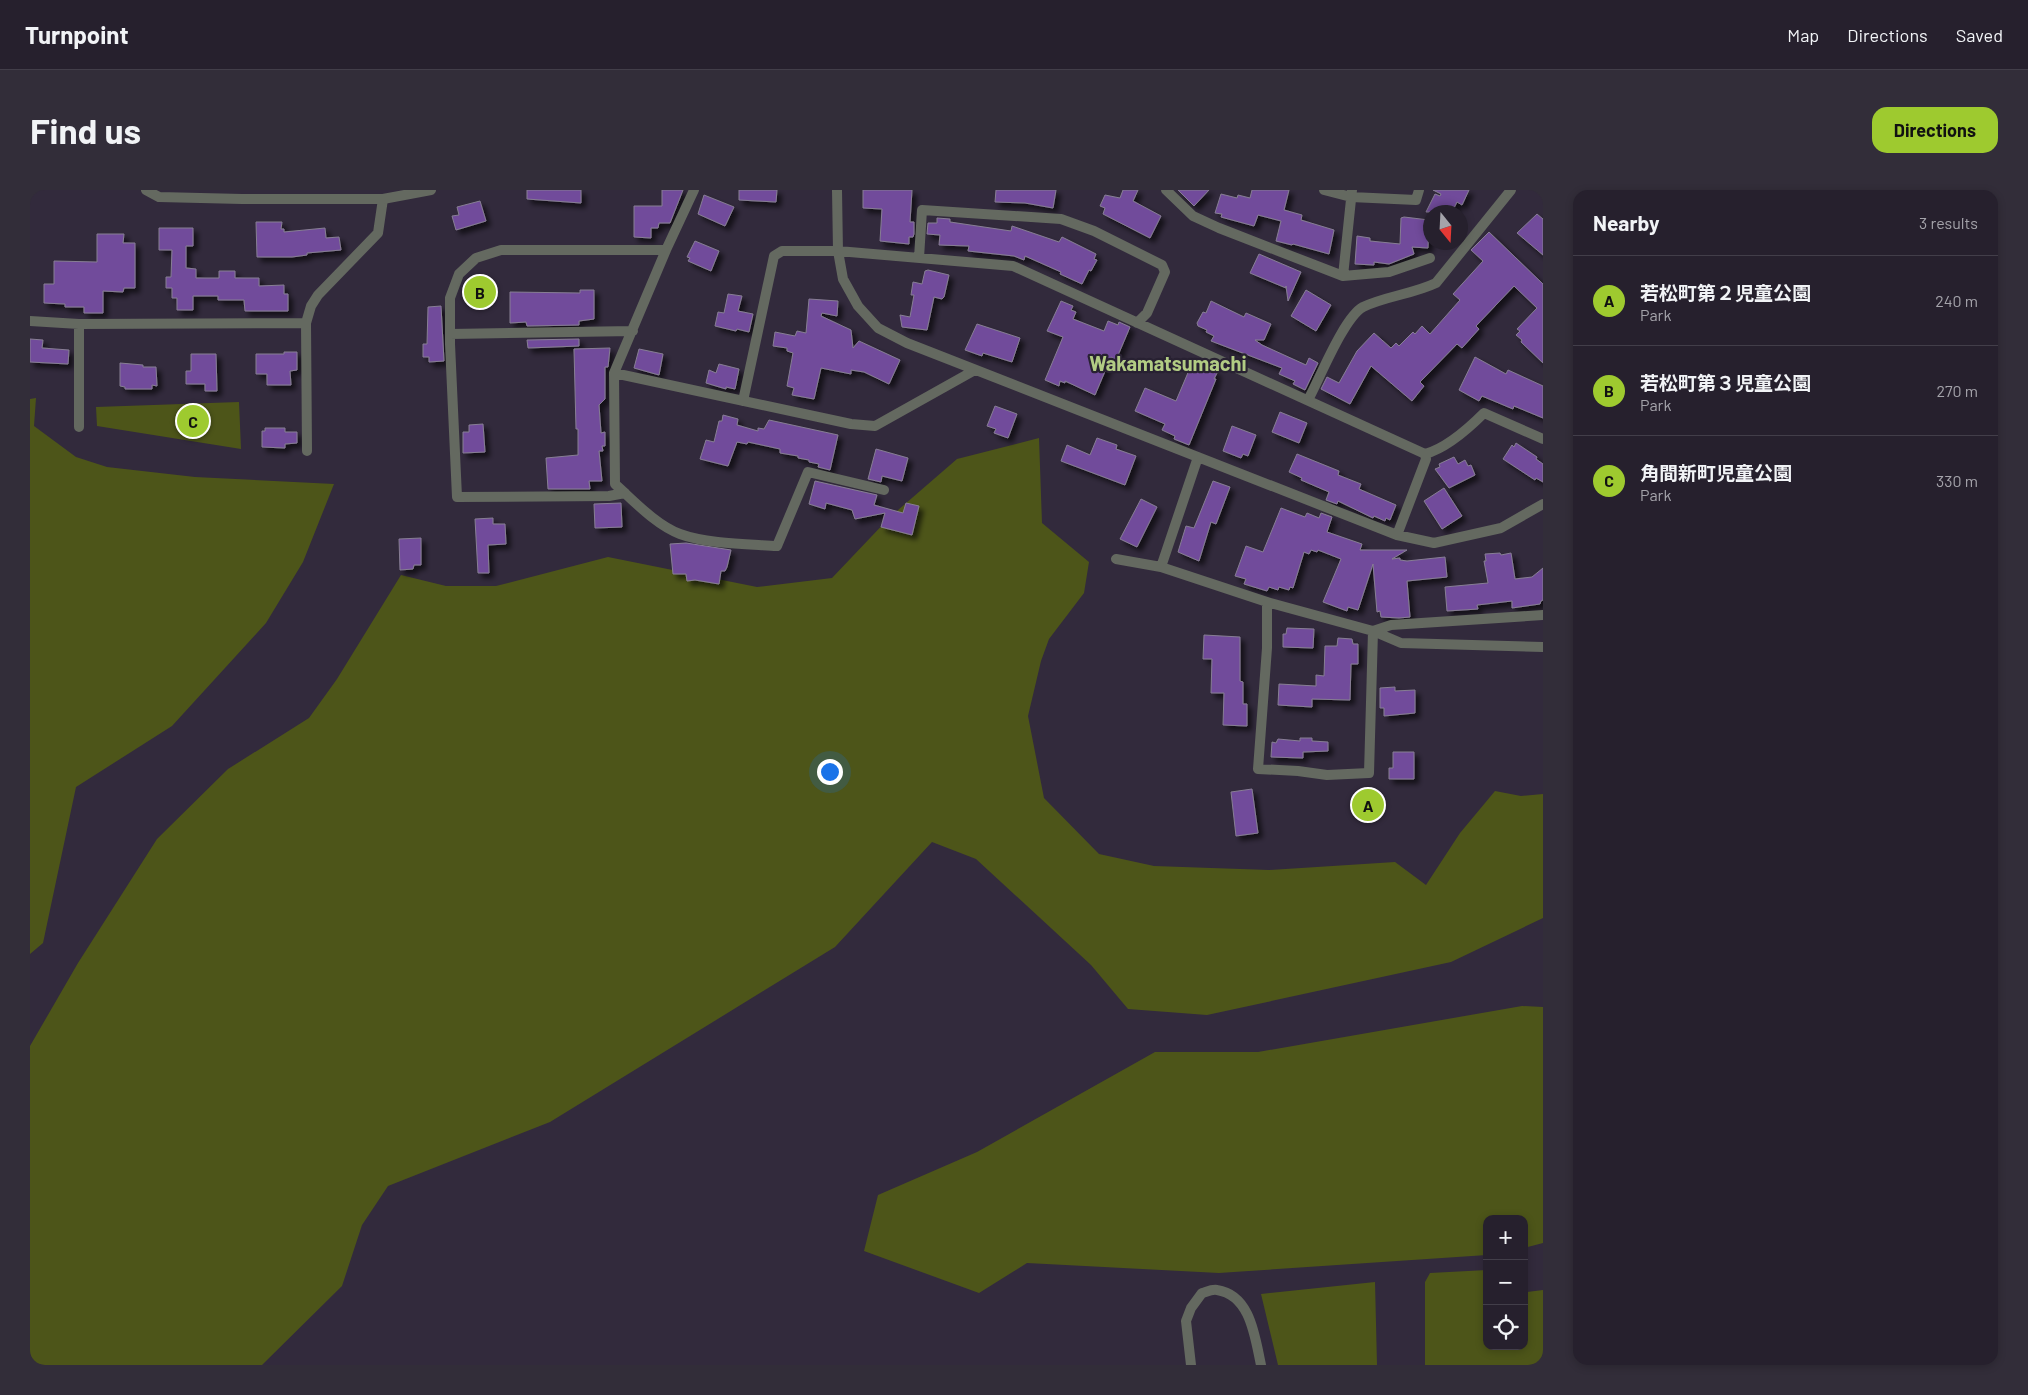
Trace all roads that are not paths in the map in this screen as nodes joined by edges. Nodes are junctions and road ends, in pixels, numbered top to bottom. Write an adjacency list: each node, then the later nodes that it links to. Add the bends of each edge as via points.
1 (146, 190): 10 (street, via 159,197 184,199)
2 (431, 190): 10 (street)
3 (694, 190): 11 (street)
4 (837, 190): 12 (street)
5 (1166, 190): 15 (street, via 1194,216)
6 (1324, 190): 9 (street)
7 (1419, 190): 9 (street, via 1416,200)
8 (1511, 190): 24 (street, via 1436,283 1361,308 1348,321)
9 (1351, 193): 15 (street)
10 (383, 199): 17 (street, via 378,233 318,295)
11 (666, 250): 20 (street); 21 (street, via 501,250 476,258 459,274 450,298)
12 (838, 251): 13 (street); 22 (street, via 842,279 858,306 878,328 906,343); 25 (street, via 782,251 774,256)
13 (918, 258): 18 (street, via 1013,266); 18 (street, via 922,210 1061,219 1162,264 1165,272 1147,314)
14 (1430, 258): 15 (street, via 1389,272)
15 (1343, 276)
16 (30, 321): 19 (street)
17 (306, 323): 19 (street); 28 (street)
18 (1138, 323): 24 (street)
19 (80, 324): 26 (street)
20 (633, 331): 21 (street); 23 (street)
21 (450, 334): 32 (street, via 457,497 608,496)
22 (974, 370): 25 (street, via 875,426 851,424); 30 (street)
23 (614, 373): 25 (street); 32 (street, via 615,484)
24 (1308, 400): 29 (street)
25 (743, 401)
26 (79, 427)
27 (1543, 439): 29 (street, via 1484,413 1434,452)
28 (307, 451)
29 (1425, 454): 34 (street, via 1426,460)
30 (1198, 457): 34 (street); 36 (street)
31 (884, 490): 32 (street, via 808,472 777,546 726,543 680,534 660,523)
32 (625, 493)
33 (1543, 504): 34 (street, via 1501,528 1434,543)
34 (1397, 535)
35 (1116, 559): 36 (street)
36 (1161, 567): 37 (street)
37 (1267, 602): 39 (street); 39 (street, via 1258,769 1327,775 1369,773)
38 (1543, 615): 39 (street, via 1391,625)
39 (1373, 631): 40 (street, via 1401,643)
40 (1543, 647)
41 (1191, 1365): 42 (street, via 1186,1321 1202,1293 1216,1290 1234,1297 1248,1314)
42 (1262, 1365)

